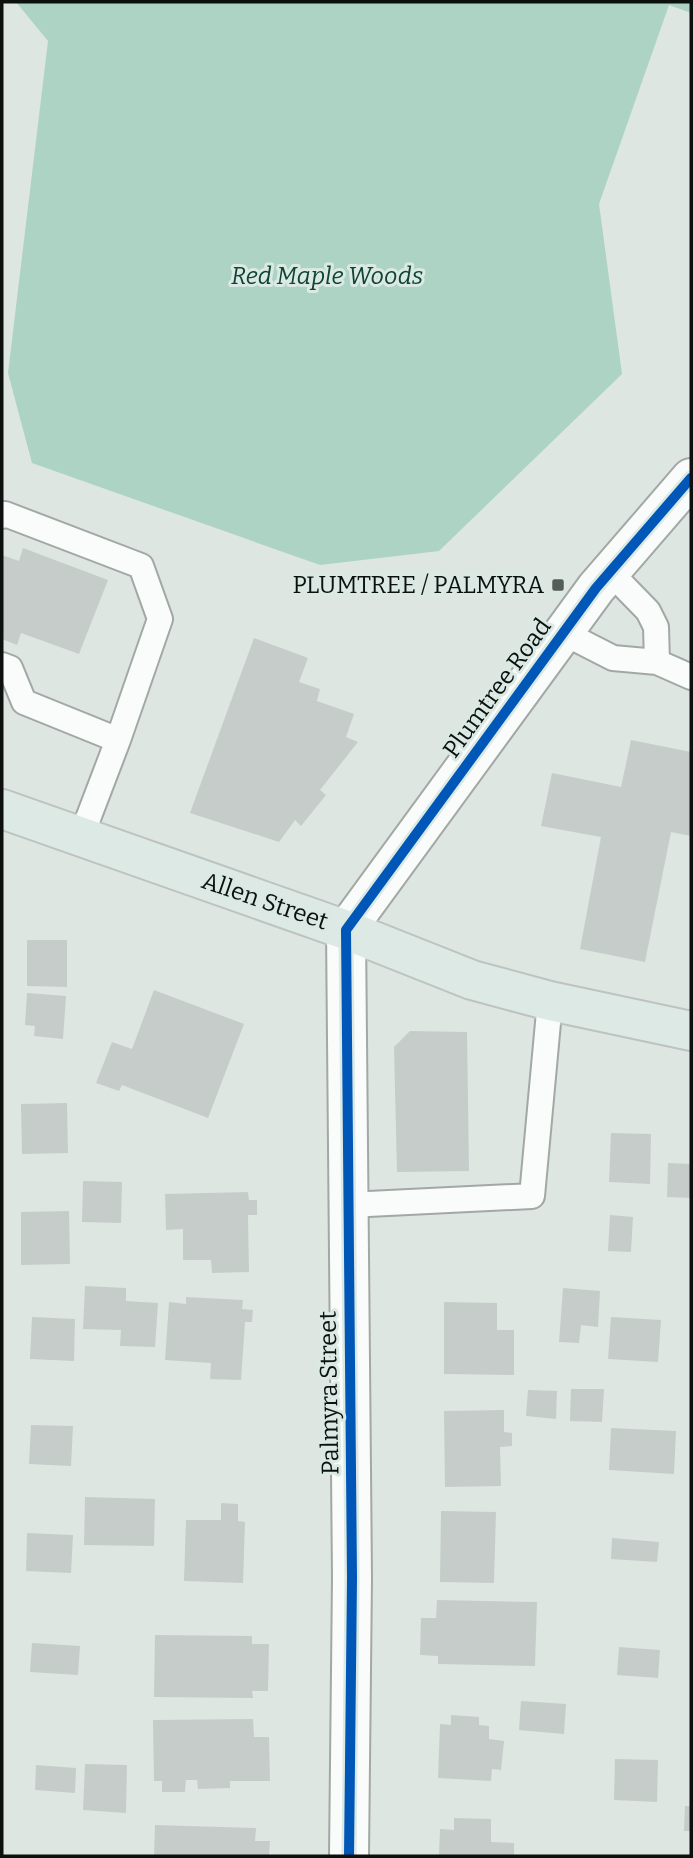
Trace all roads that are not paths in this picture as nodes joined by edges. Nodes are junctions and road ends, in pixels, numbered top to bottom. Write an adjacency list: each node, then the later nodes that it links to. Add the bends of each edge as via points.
1 (691, 478): 3 (street, Plumtree Road)
2 (2, 516): 9 (lane, via 141,566 160,619)
3 (610, 572): 4 (street, Plumtree Road); 5 (lane, via 648,611 656,627)
4 (564, 633): 5 (lane, via 613,658); 12 (street, Plumtree Road)
5 (657, 662): 7 (lane)
6 (2, 665): 8 (lane, via 10,668)
7 (691, 677)
8 (13, 707): 9 (lane)
9 (118, 740): 11 (lane)
10 (2, 809): 11 (main road, Allen Street)
11 (81, 837): 12 (main road, Allen Street)
12 (346, 930): 13 (main road, Allen Street, via 472,980); 15 (street, Palmyra Street)
13 (550, 1001): 14 (main road, Allen Street); 15 (lane, via 532,1196)
14 (691, 1031)
15 (348, 1205): 16 (street, Palmyra Street)
16 (349, 1856)

